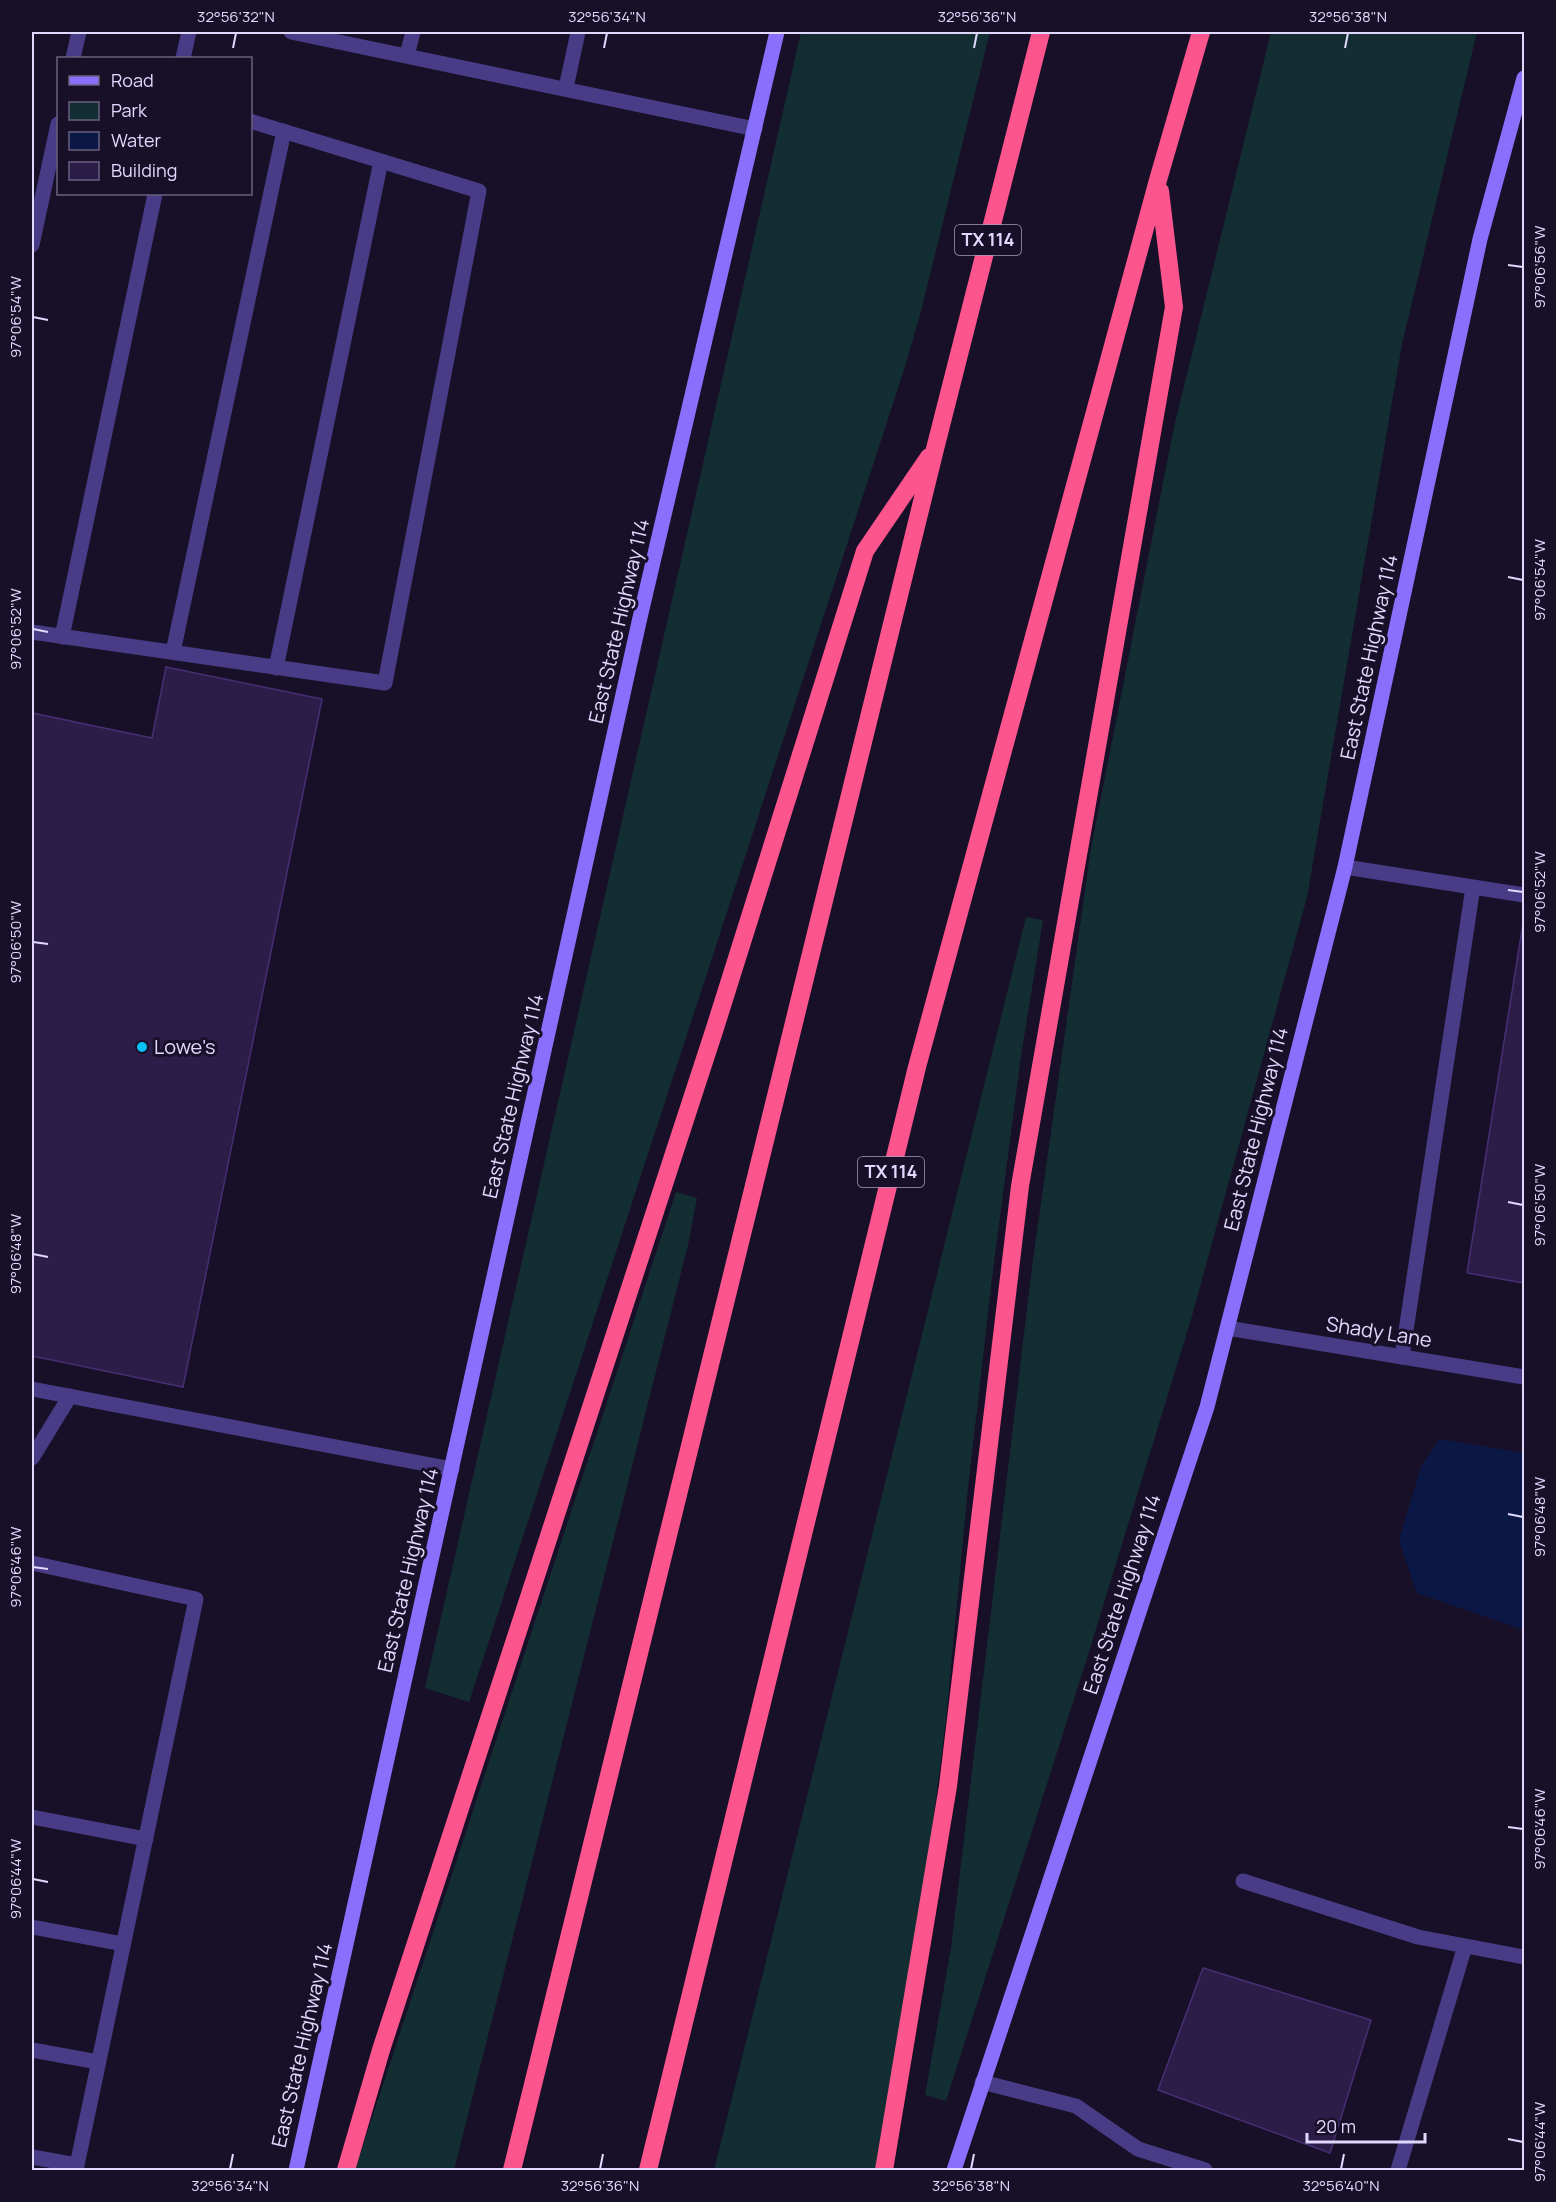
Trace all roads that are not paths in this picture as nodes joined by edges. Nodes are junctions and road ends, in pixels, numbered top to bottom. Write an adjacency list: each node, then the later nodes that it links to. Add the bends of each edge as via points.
1 (79, 32): 10 (street)
2 (189, 32): 11 (street)
3 (291, 32): 9 (street)
4 (413, 32): 9 (street)
5 (578, 32): 13 (street)
6 (777, 32): 16 (main road, East State Highway 114)
7 (1041, 32): 22 (highway, TX 114)
8 (1201, 32): 19 (highway, TX 114)
9 (407, 55): 13 (street)
10 (73, 57)
11 (183, 57)
12 (1524, 78): 27 (main road, East State Highway 114, via 1480,239)
13 (566, 88): 16 (street)
14 (252, 122): 17 (street)
15 (57, 129): 21 (street)
16 (754, 129): 36 (main road, East State Highway 114, via 639,622)
17 (284, 131): 18 (street); 25 (street)
18 (381, 161): 26 (street); 26 (street, via 479,191 386,683)
19 (1158, 180): 53 (highway, TX 114, via 917,1067); 54 (highway, via 1174,307 1020,1186 948,1786)
20 (155, 195): 24 (street)
21 (32, 245)
22 (935, 448): 51 (highway, via 865,551 715,1028 381,2049); 52 (highway, TX 114)
23 (32, 632): 24 (street)
24 (62, 637): 25 (street)
25 (173, 652): 26 (street)
26 (276, 668)
27 (1345, 867): 28 (street); 30 (main road, East State Highway 114)
28 (1473, 887): 29 (street); 31 (street)
29 (1524, 895)
30 (1227, 1328): 31 (street, Shady Lane); 47 (main road, East State Highway 114, via 1207,1407)
31 (1402, 1357): 32 (street, Shady Lane)
32 (1524, 1377)
33 (32, 1389): 34 (street)
34 (70, 1396): 35 (street); 36 (street)
35 (32, 1458)
36 (452, 1469): 50 (main road, East State Highway 114)
37 (32, 1563): 39 (street, via 196,1599)
38 (32, 1817): 39 (street)
39 (146, 1839): 42 (street)
40 (1243, 1881): 43 (street, via 1418,1937)
41 (32, 1927): 42 (street)
42 (123, 1944): 46 (street)
43 (1465, 1946): 44 (street); 57 (street)
44 (1524, 1957)
45 (32, 2050): 46 (street)
46 (98, 2062): 49 (street)
47 (982, 2082): 55 (main road, East State Highway 114); 56 (street, via 1076,2106 1138,2149)
48 (32, 2157): 49 (street)
49 (76, 2168)
50 (296, 2170)
51 (346, 2170)
52 (512, 2170)
53 (648, 2170)
54 (884, 2170)
55 (954, 2170)
56 (1205, 2170)
57 (1398, 2170)

